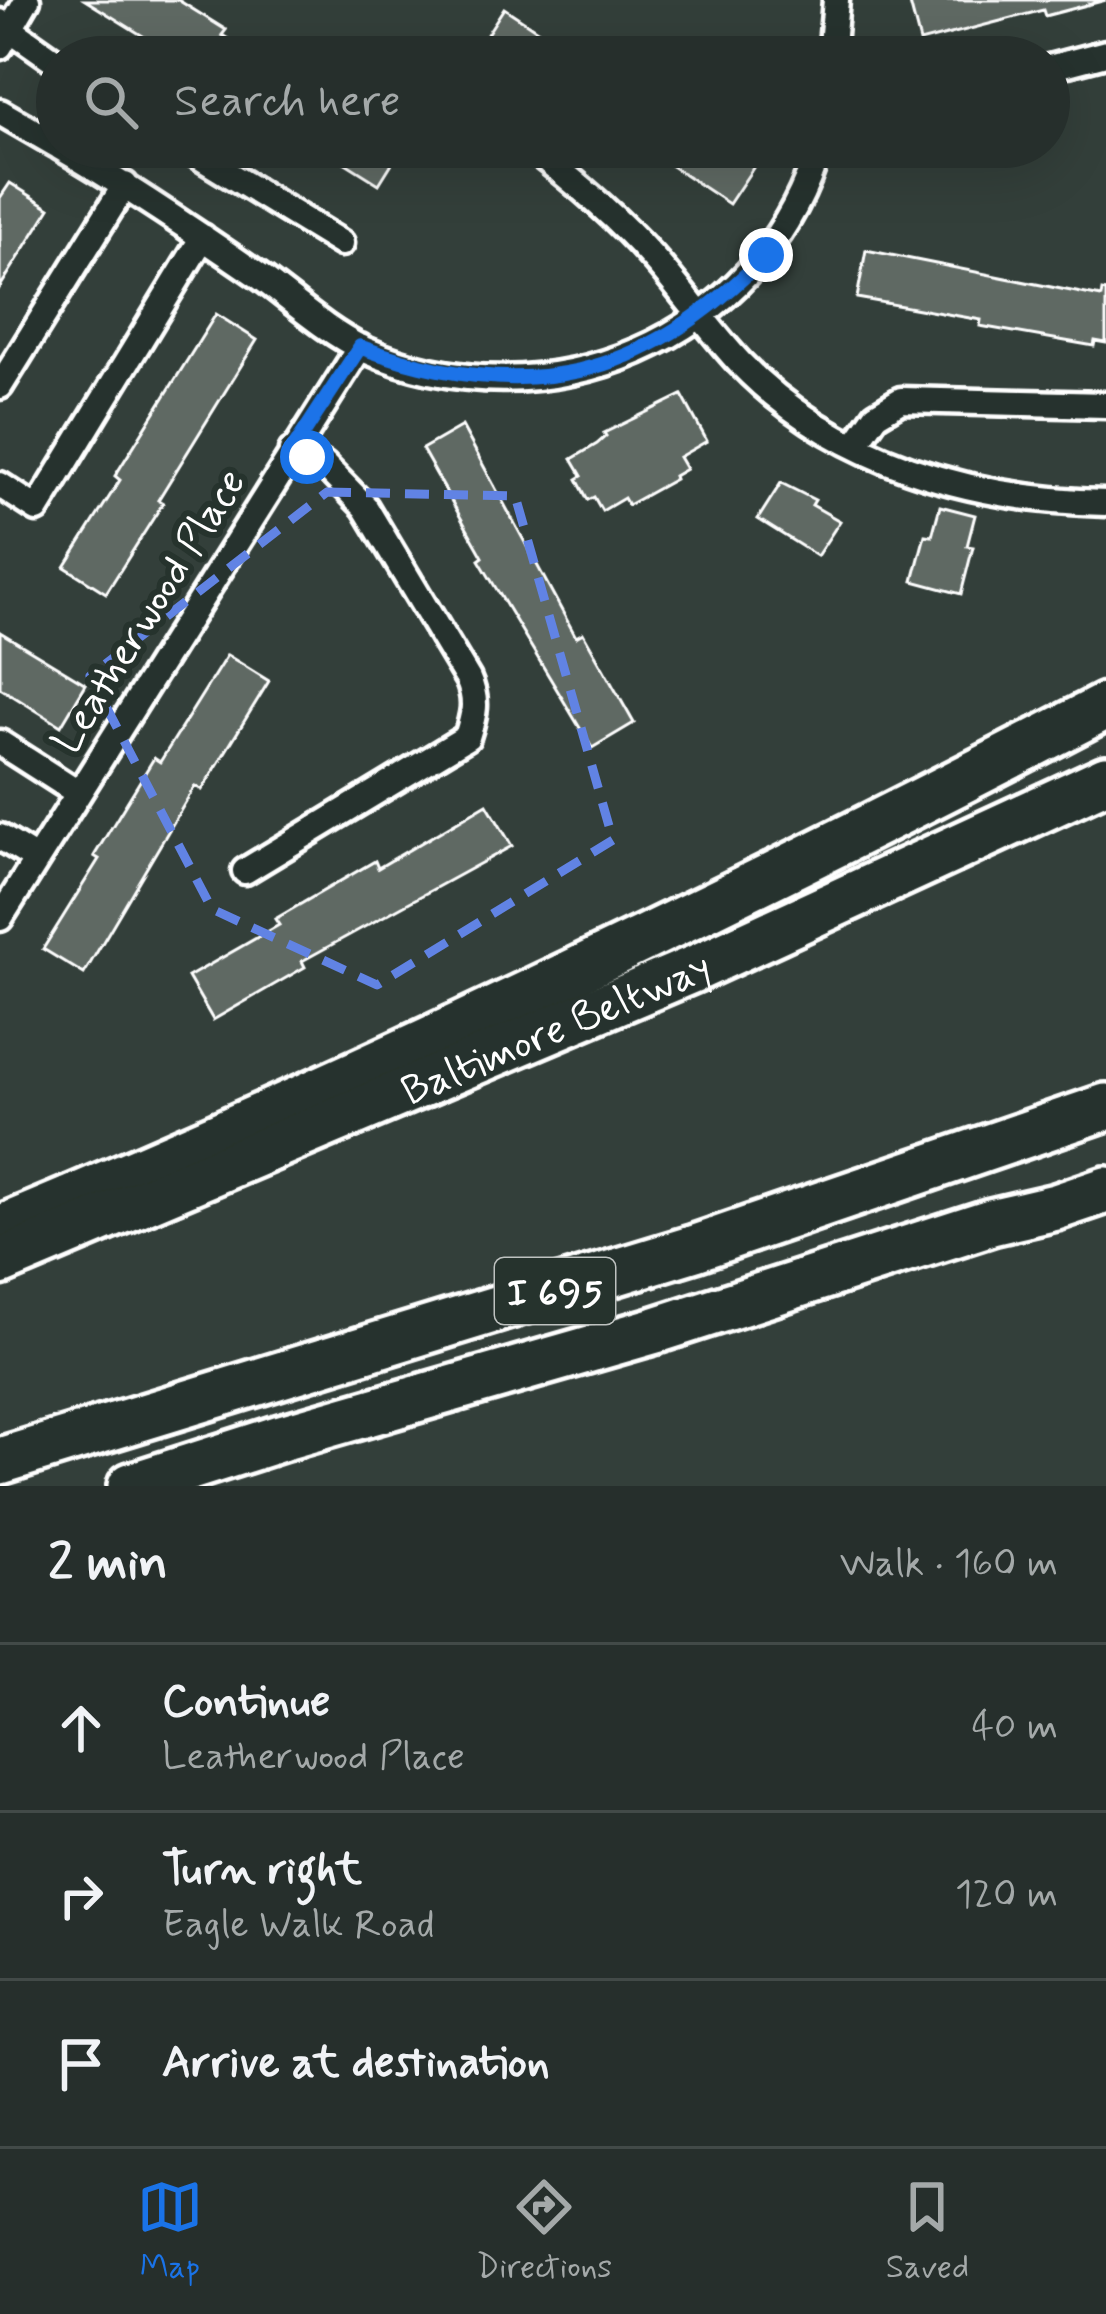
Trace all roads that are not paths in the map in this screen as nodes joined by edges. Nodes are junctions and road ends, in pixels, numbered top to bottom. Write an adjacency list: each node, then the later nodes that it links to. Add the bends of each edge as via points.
1 (27, 0): 3 (street)
2 (836, 0): 4 (street)
3 (3, 33): 5 (street)
4 (833, 36)
5 (36, 51)
6 (1106, 53): 7 (street)
7 (1070, 62)
8 (0, 112): 9 (street)
9 (36, 133)
10 (96, 168): 14 (street)
11 (218, 168): 16 (street)
12 (555, 168): 17 (street, via 613,216)
13 (810, 168): 17 (street, via 766,255)
14 (125, 185): 15 (street); 19 (street)
15 (203, 237): 18 (street); 23 (street, via 37,509)
16 (341, 243)
17 (699, 317): 18 (street, via 623,359 536,378 436,371); 21 (street, via 779,400)
18 (360, 347): 22 (street, Leatherwood Place)
19 (0, 386)
20 (1106, 405): 21 (street, via 901,400 876,415)
21 (855, 445): 24 (street, via 951,484)
22 (292, 451): 28 (street, Leatherwood Place); 31 (street, via 324,465 364,507 476,695 474,715 466,737)
23 (0, 485)
24 (1106, 503)
25 (1106, 706): 37 (highway, via 644,938)
26 (0, 743): 28 (street, Leatherwood Place)
27 (1106, 776): 38 (highway, Baltimore Beltway, via 696,968)
28 (78, 793): 30 (street, Leatherwood Place)
29 (0, 837): 30 (street)
30 (36, 860): 32 (street, Leatherwood Place)
31 (245, 871)
32 (0, 918)
33 (1106, 1107): 39 (highway, I 695, via 695,1248)
34 (1106, 1168): 36 (highway)
35 (1106, 1190): 36 (highway)
36 (991, 1222): 40 (highway)
37 (0, 1229)
38 (0, 1262)
39 (0, 1461)
40 (130, 1486)

